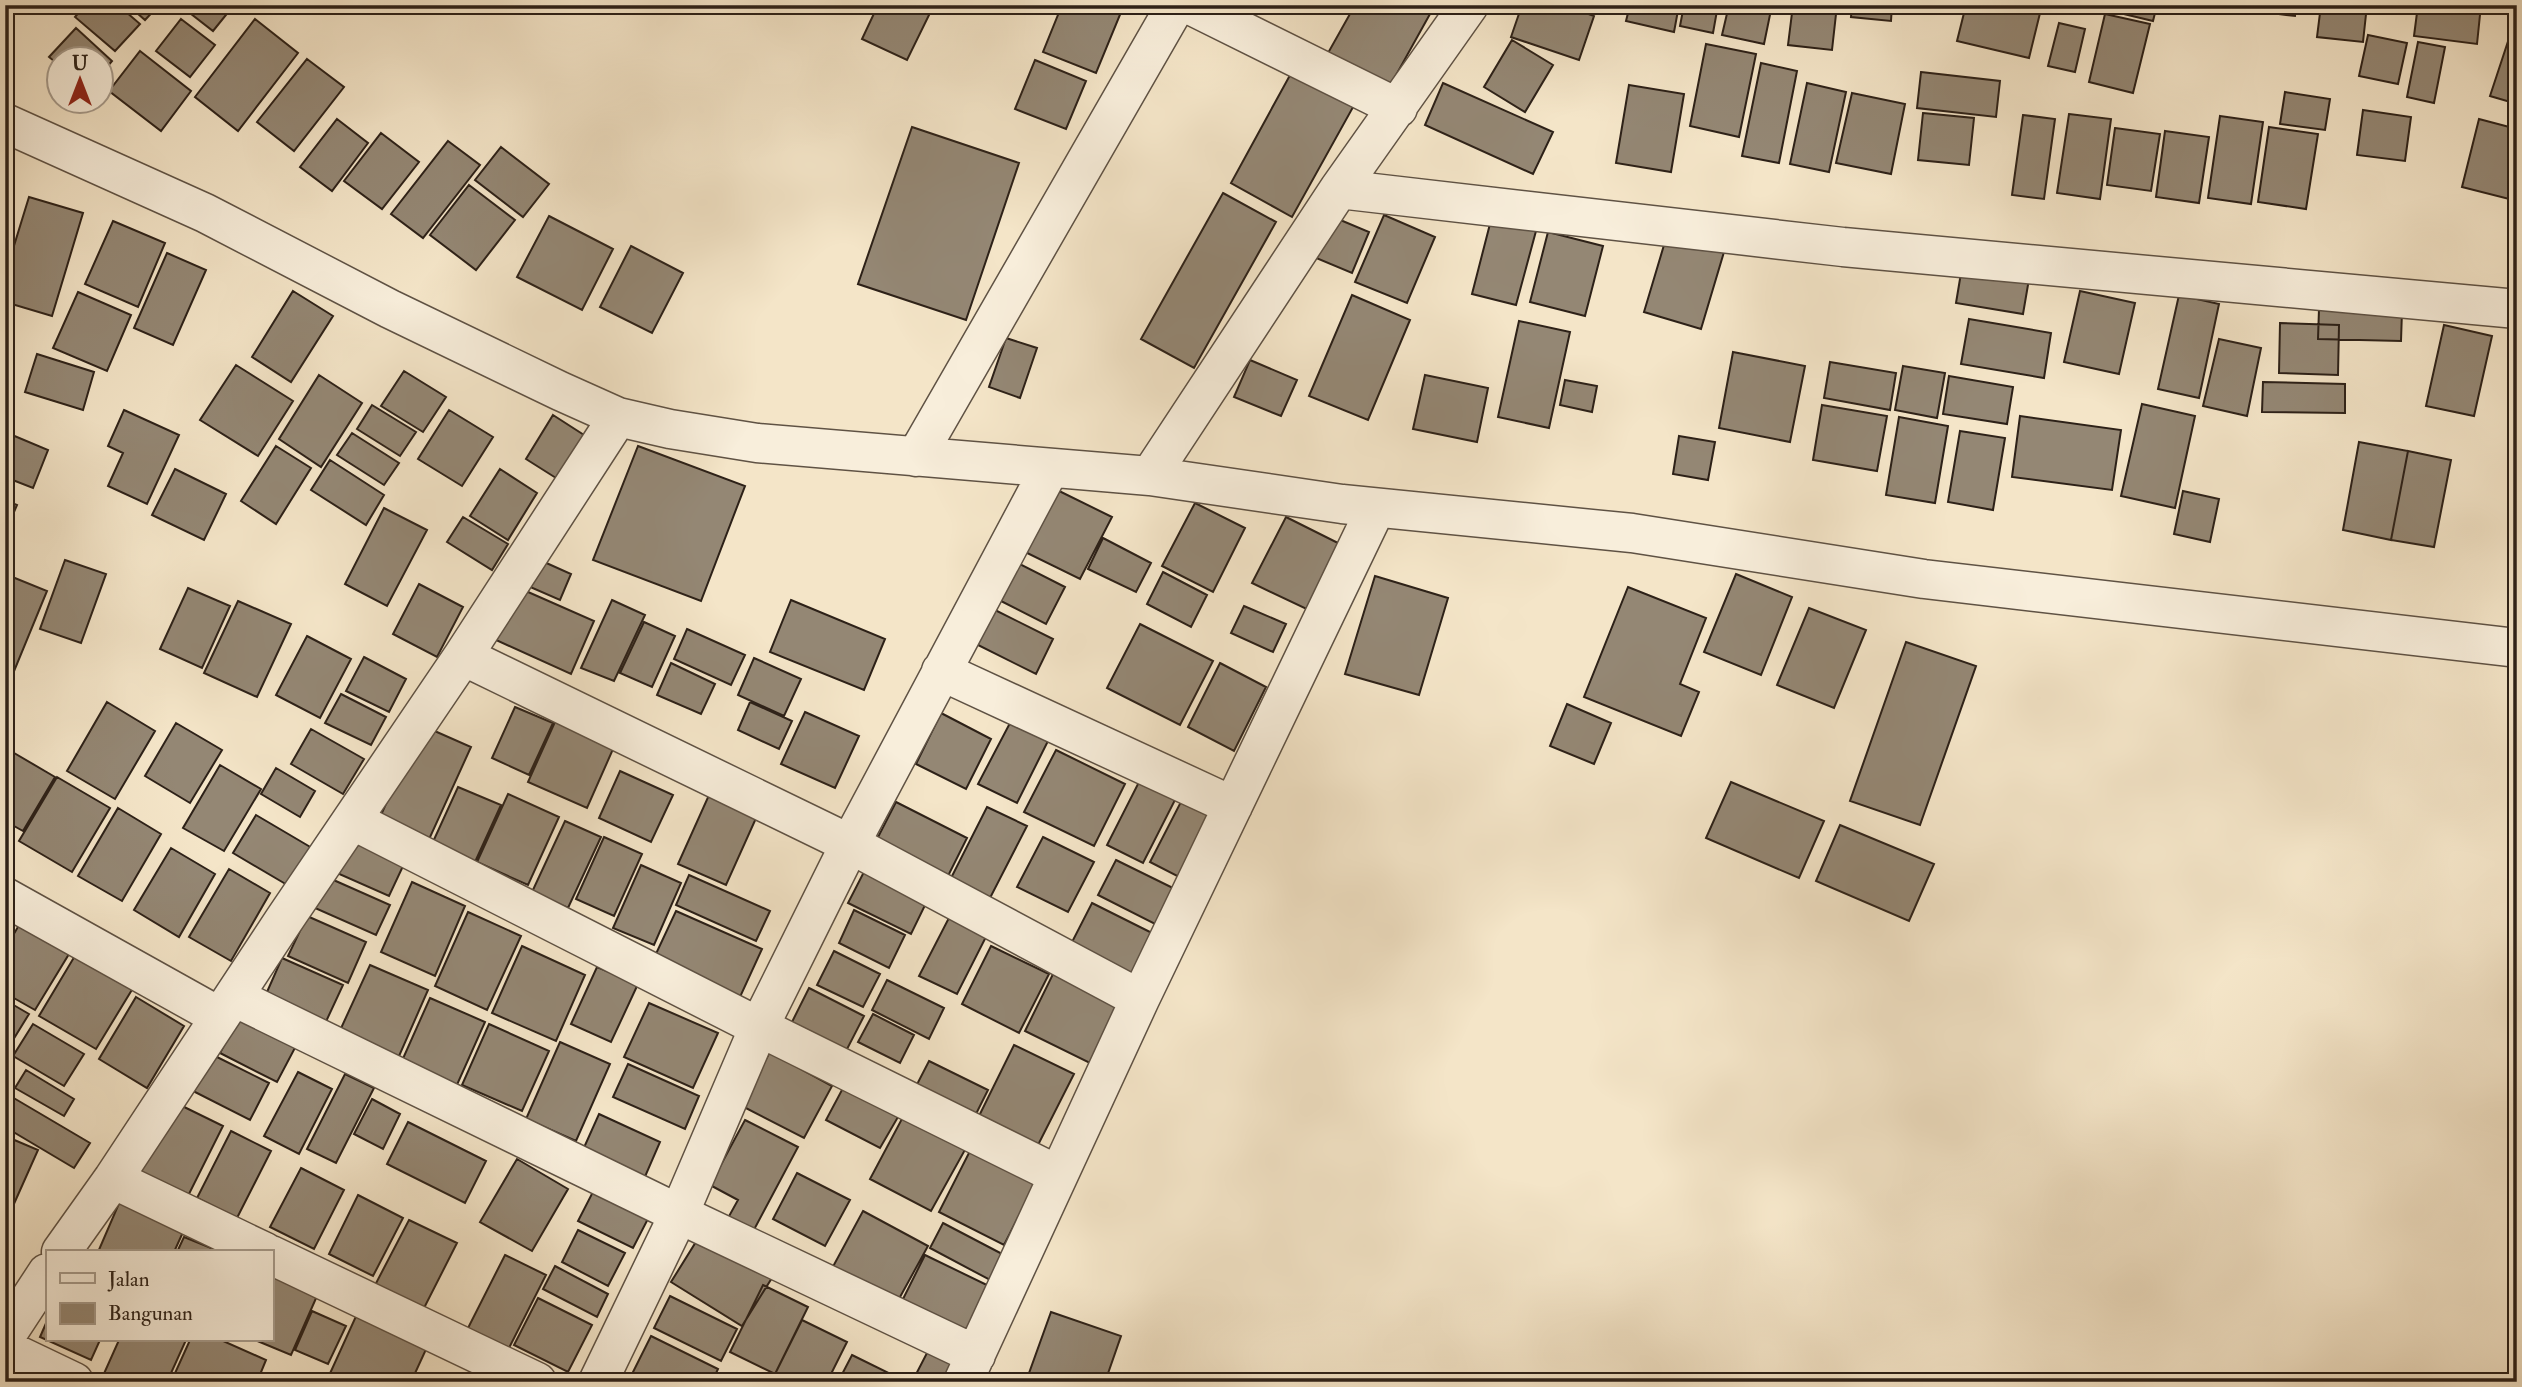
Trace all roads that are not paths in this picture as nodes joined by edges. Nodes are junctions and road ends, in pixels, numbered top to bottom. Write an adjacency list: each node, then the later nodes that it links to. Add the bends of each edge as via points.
1 (1176, 5): 9 (street)
2 (1190, 5): 4 (street)
3 (1469, 5): 4 (street)
4 (1398, 108): 6 (street)
5 (5, 123): 8 (street, via 205,213 390,309)
6 (1339, 189): 7 (street, via 1843,247); 11 (street)
7 (2517, 309)
8 (618, 417): 9 (street, via 757,443); 14 (street)
9 (916, 457): 10 (street)
10 (1050, 468): 11 (street); 15 (street)
11 (1150, 476): 12 (street)
12 (1376, 508): 13 (street, via 1632,533 1924,579); 16 (street)
13 (2517, 648)
14 (463, 656): 17 (street); 18 (street)
15 (942, 671): 16 (street); 18 (street)
16 (1233, 806): 20 (street)
17 (352, 820): 21 (street); 22 (street)
18 (850, 844): 20 (street); 22 (street)
19 (5, 897): 21 (street)
20 (1140, 999): 23 (street)
21 (227, 1007): 24 (street); 25 (street)
22 (759, 1027): 23 (street); 25 (street)
23 (1058, 1175): 32 (street)
24 (113, 1180): 26 (street); 27 (street)
25 (679, 1214): 32 (street); 35 (street)
26 (62, 1250)
27 (261, 1250)
28 (273, 1256): 34 (street)
29 (46, 1275): 30 (street)
30 (5, 1337)
31 (5, 1349): 33 (street)
32 (970, 1369)
33 (74, 1382)
34 (537, 1382)
35 (598, 1382)

